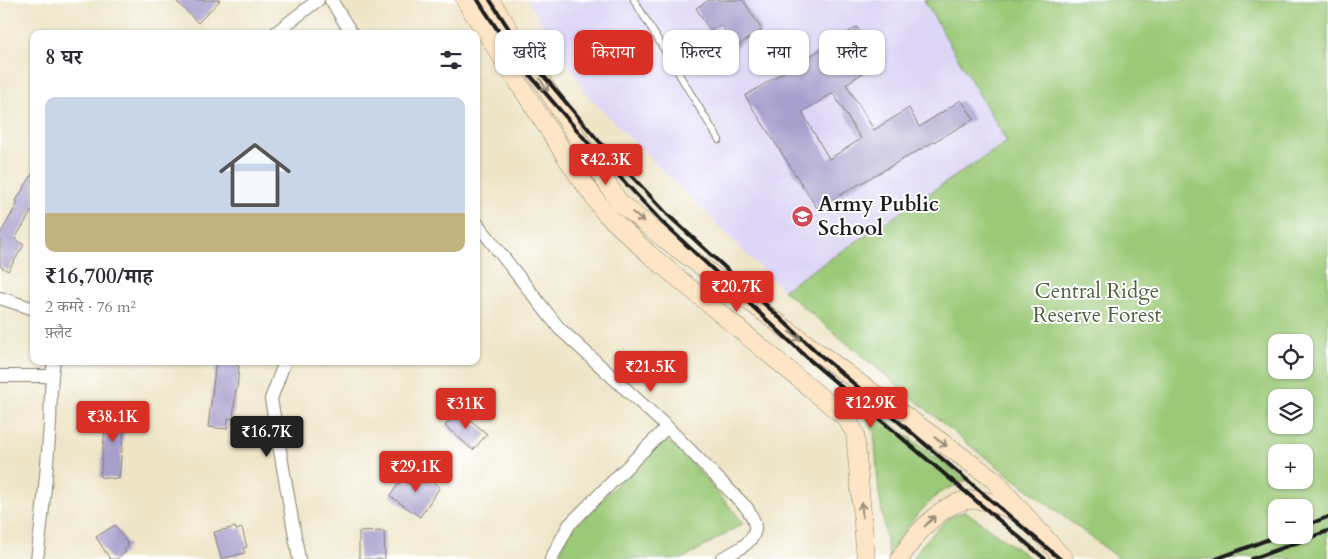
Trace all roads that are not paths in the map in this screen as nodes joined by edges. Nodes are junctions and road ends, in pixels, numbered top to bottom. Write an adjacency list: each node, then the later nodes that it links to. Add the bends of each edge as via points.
1 (318, 0): 6 (street)
2 (331, 0): 7 (street)
3 (464, 0): 22 (main road, one-way to 3, via 855,433 846,418 649,254 605,213)
4 (490, 0): 17 (main road, one-way to 17, via 619,202 663,238 993,480)
5 (634, 0): 8 (lane)
6 (279, 30)
7 (350, 30)
8 (719, 140)
9 (480, 227): 16 (street, via 559,328)
10 (0, 298): 11 (street)
11 (30, 308)
12 (53, 365): 15 (street)
13 (284, 365): 19 (street, via 271,399)
14 (0, 376): 15 (street)
15 (52, 376): 18 (street)
16 (667, 427): 20 (street, via 569,525); 21 (street, via 747,508 753,519 756,527 753,536 744,546)
17 (1029, 520): 23 (main road, one-way to 17, via 928,522 955,502 977,500 995,503); 24 (main road)
18 (37, 559)
19 (299, 559)
20 (551, 559)
21 (721, 559)
22 (866, 559)
23 (900, 559)
24 (1064, 559)

